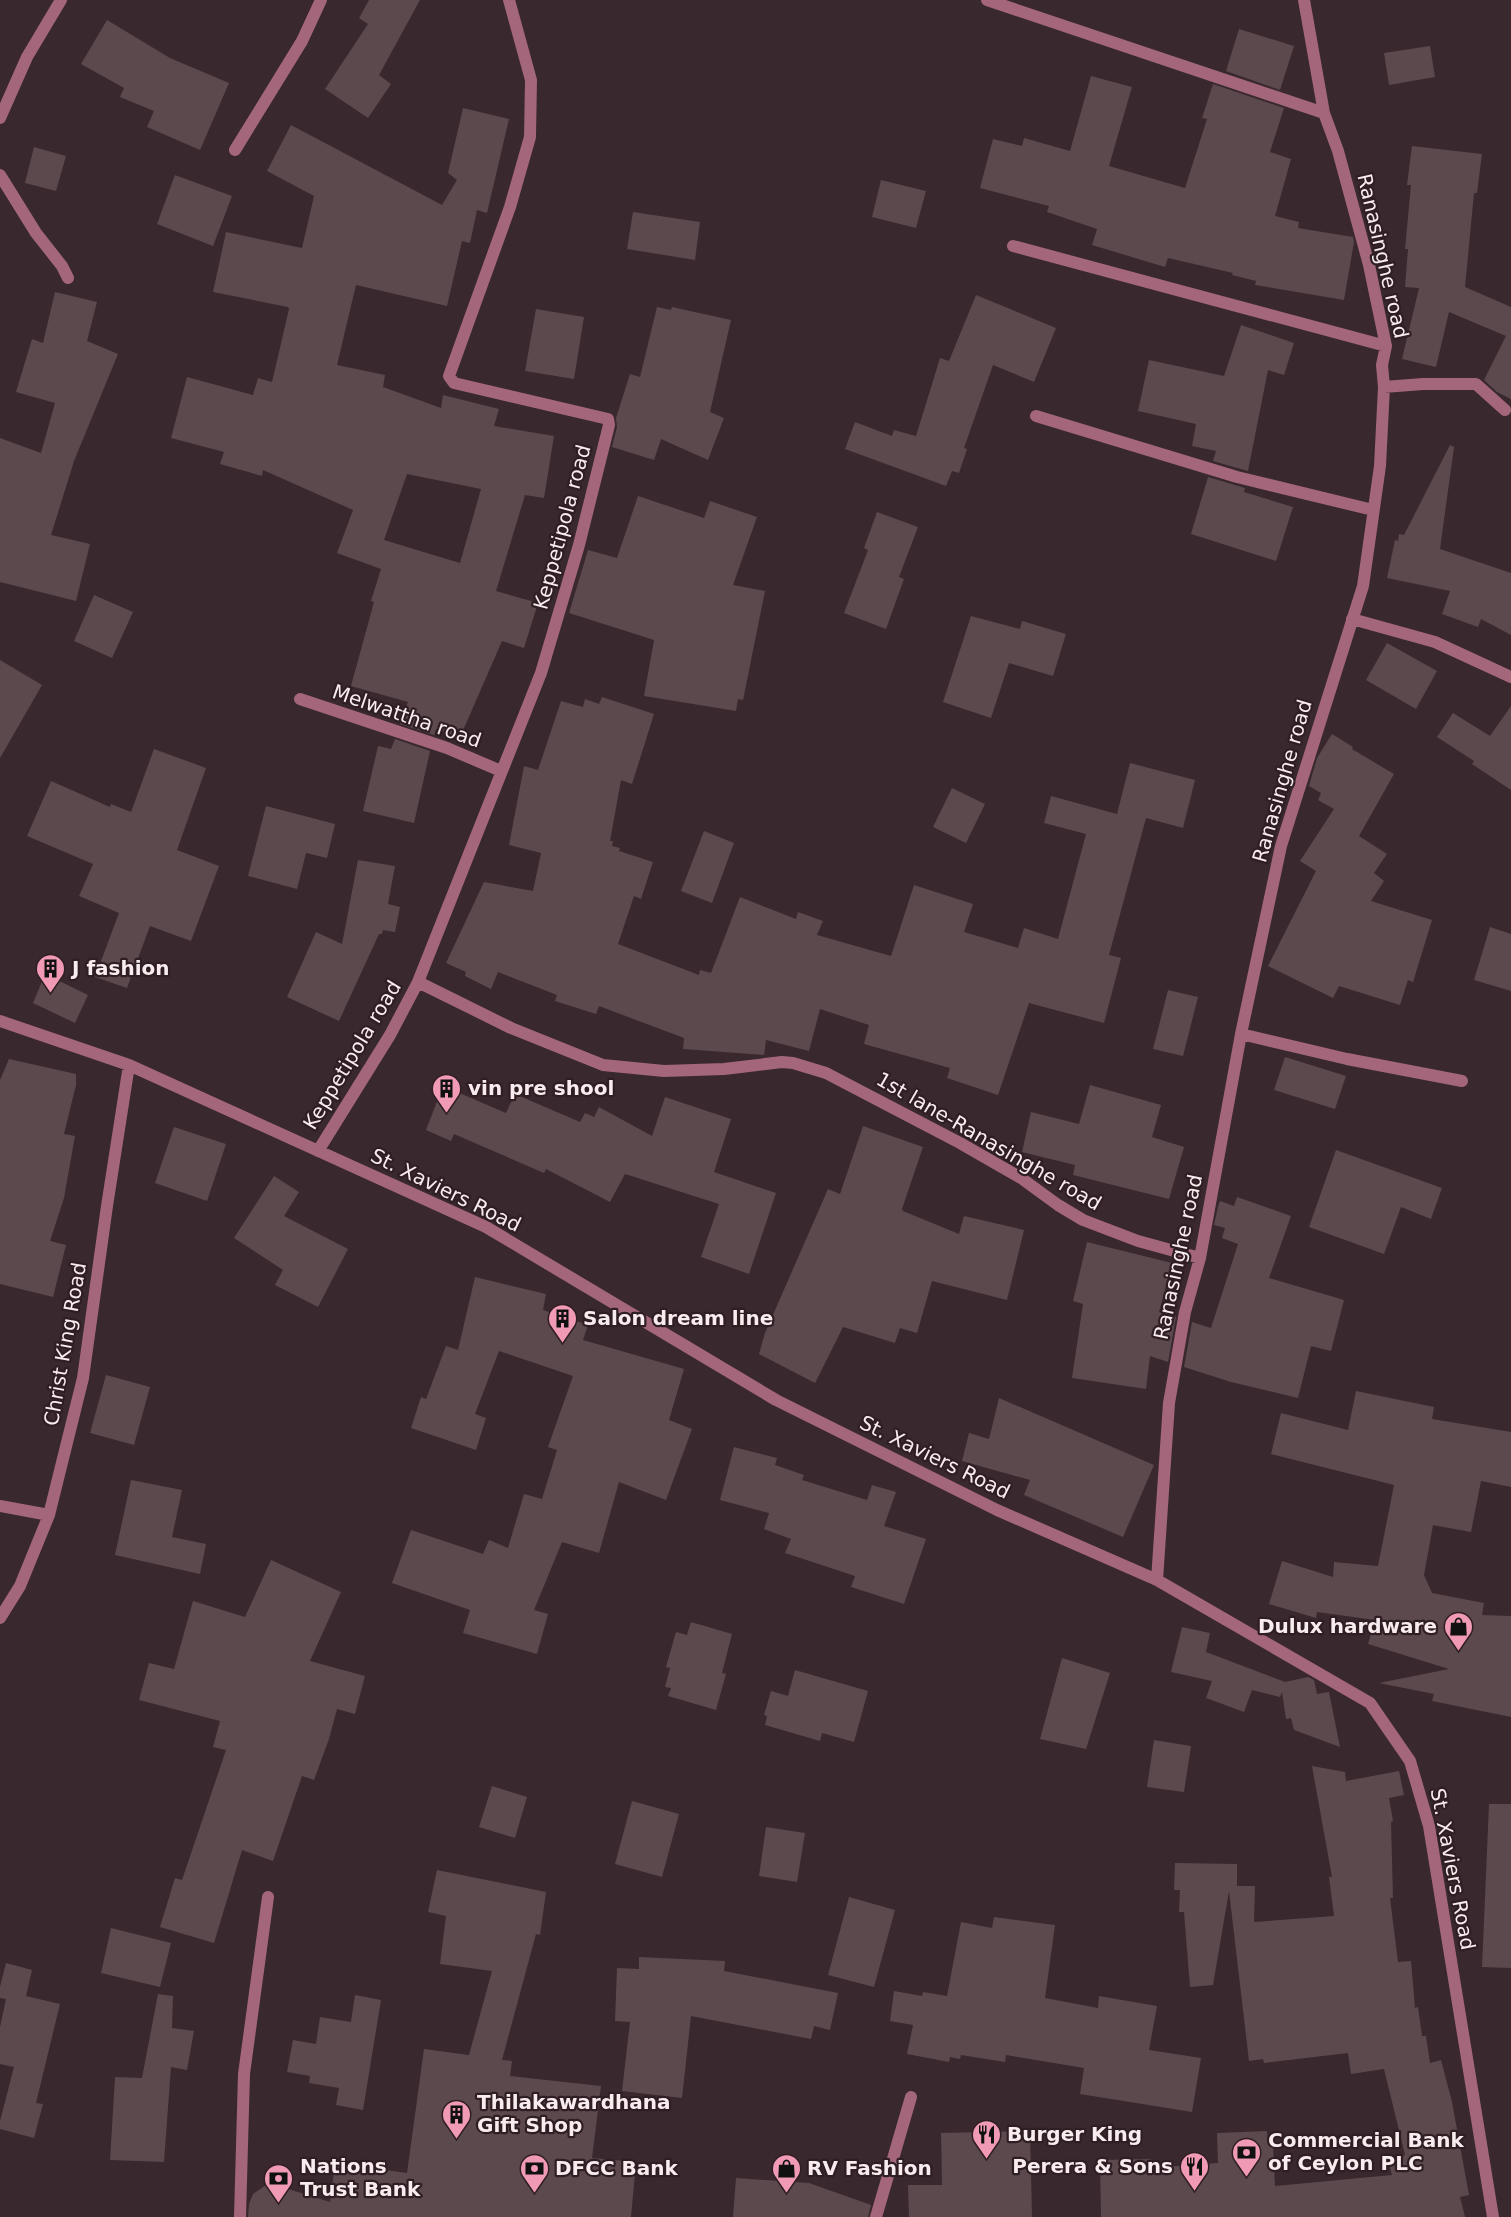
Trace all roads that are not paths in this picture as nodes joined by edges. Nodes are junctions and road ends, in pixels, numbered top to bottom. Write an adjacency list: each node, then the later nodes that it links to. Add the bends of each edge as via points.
1 (61, 0): 7 (street, via 27,57)
2 (321, 0): 8 (street, via 302,41)
3 (509, 0): 20 (street, Keppetipola road, via 531,80 531,137 449,376 454,383 608,419 609,425 541,673)
4 (987, 0): 6 (street)
5 (1304, 0): 6 (street, Ranasinghe road)
6 (1324, 112): 12 (street, Ranasinghe road, via 1369,265)
7 (0, 118)
8 (236, 150)
9 (0, 175): 11 (street)
10 (1013, 246): 12 (street)
11 (68, 278)
12 (1386, 346): 13 (street, Ranasinghe road, via 1382,365)
13 (1384, 387): 14 (street, via 1476,384); 16 (street, Ranasinghe road, via 1380,466)
14 (1504, 410)
15 (1036, 416): 16 (street, via 1237,477)
16 (1373, 510): 17 (street, Ranasinghe road, via 1363,586)
17 (1352, 619): 18 (street, via 1435,642); 23 (street, Ranasinghe road, via 1281,846)
18 (1511, 677)
19 (300, 699): 20 (street, Melwattha road, via 447,747)
20 (501, 771): 21 (street, Keppetipola road)
21 (418, 982): 26 (street, Keppetipola road); 27 (street, 1st lane-Ranasinghe road, via 521,1032 603,1065 664,1071 782,1062 826,1073 991,1160 1083,1220)
22 (0, 1021): 24 (street, St. Xaviers Road)
23 (1241, 1034): 25 (street); 27 (street, Ranasinghe road)
24 (129, 1065): 26 (street, St. Xaviers Road); 29 (street, Christ King Road, via 83,1378)
25 (1462, 1082)
26 (318, 1151): 30 (street, St. Xaviers Road, via 486,1227 776,1400 997,1510)
27 (1200, 1258): 30 (street, Ranasinghe road, via 1185,1312 1169,1403)
28 (0, 1506): 29 (street)
29 (49, 1515): 31 (street, Christ King Road, via 20,1586)
30 (1156, 1580): 36 (street, St. Xaviers Road, via 1370,1703 1410,1761 1429,1826)
31 (0, 1618)
32 (268, 1897): 34 (street, via 244,2074)
33 (911, 2097): 35 (street)
34 (240, 2217)
35 (876, 2217)
36 (1492, 2217)

